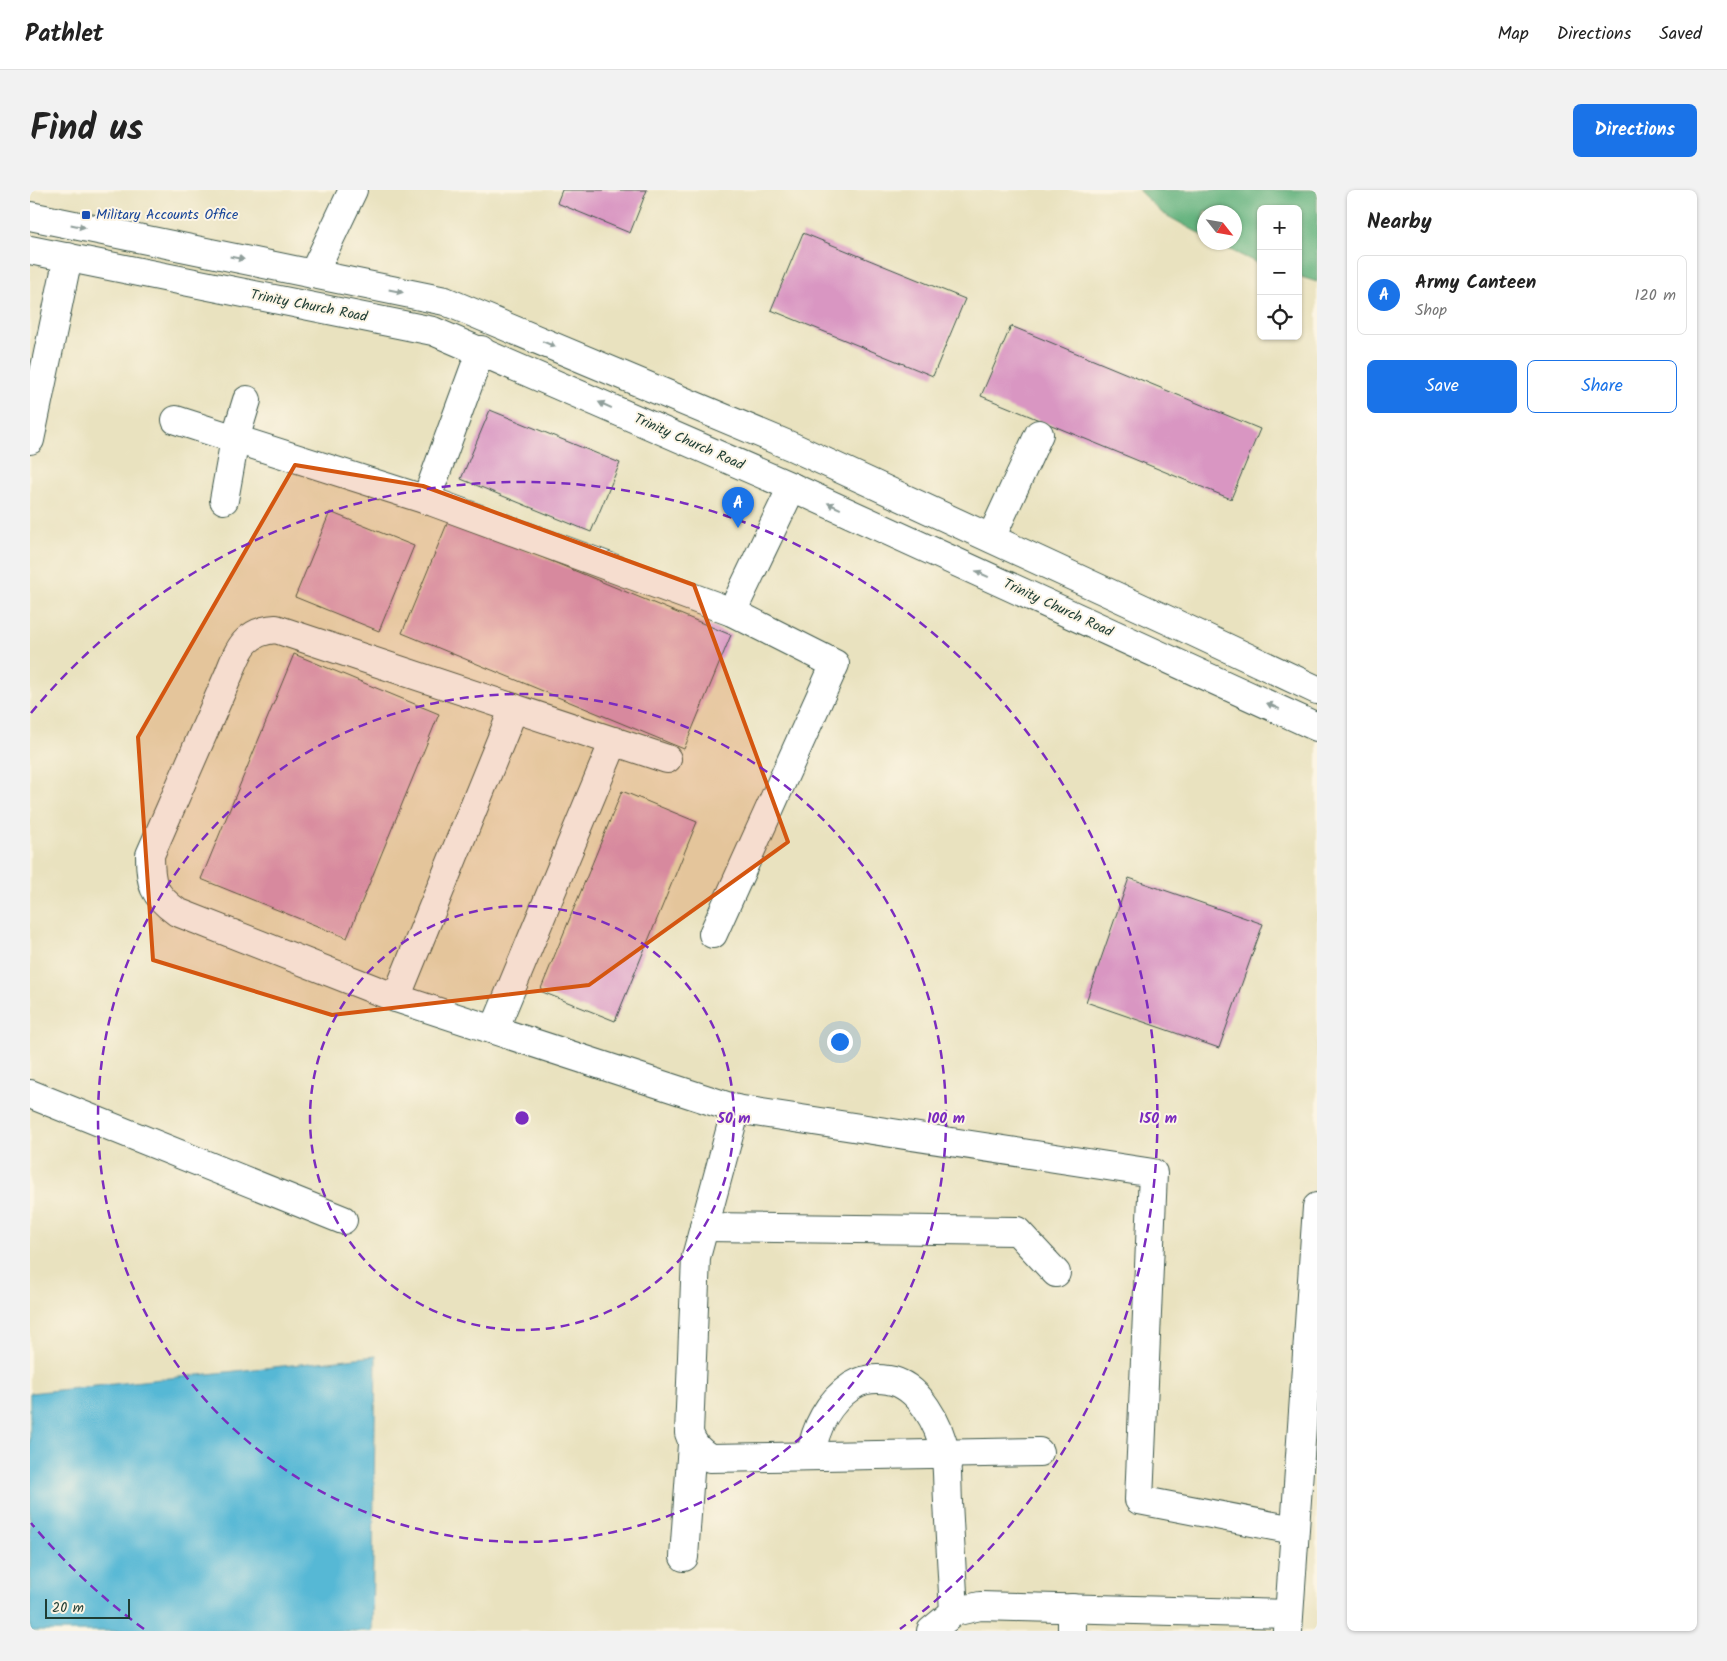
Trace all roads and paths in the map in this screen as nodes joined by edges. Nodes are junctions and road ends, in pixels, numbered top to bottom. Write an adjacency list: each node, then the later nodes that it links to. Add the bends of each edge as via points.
1 (353, 190): 5 (main road)
2 (30, 216): 5 (main road, one-way to 5)
3 (30, 250): 4 (main road, Trinity Church Road)
4 (68, 257): 6 (main road, Trinity Church Road, via 434,330); 11 (main road)
5 (313, 274): 15 (main road, one-way to 15, via 445,301 793,447)
6 (481, 350): 12 (main road, Trinity Church Road, one-way to 6); 14 (main road)
7 (247, 400): 10 (main road)
8 (176, 420): 10 (main road)
9 (1039, 434): 15 (main road)
10 (235, 439): 13 (main road); 14 (main road)
11 (30, 440)
12 (792, 487): 16 (main road); 19 (main road, Trinity Church Road, one-way to 12)
13 (224, 500)
14 (426, 500): 16 (main road)
15 (991, 538): 17 (main road)
16 (732, 612): 22 (main road, via 835,664)
17 (1317, 690)
18 (514, 708): 20 (main road); 23 (main road); 23 (main road, via 276,629 264,630 250,637 238,650 150,855 150,873 157,896 177,912)
19 (1317, 727)
20 (614, 741): 21 (main road); 24 (main road)
21 (666, 759)
22 (712, 934)
23 (396, 998): 24 (main road)
24 (494, 1030): 26 (main road)
25 (30, 1094): 28 (main road)
26 (736, 1109): 29 (main road); 35 (main road, via 1153,1172 1139,1500)
27 (1317, 1207): 35 (main road)
28 (343, 1220)
29 (704, 1227): 30 (main road, via 1017,1230); 31 (main road, via 696,1257 694,1284 689,1433)
30 (1056, 1274)
31 (692, 1444): 34 (main road, via 710,1458); 36 (main road)
32 (1039, 1452): 33 (main road)
33 (945, 1453): 34 (main road); 34 (main road, via 934,1419 910,1388 897,1381 870,1379 858,1382 843,1392 828,1409 813,1438); 37 (main road)
34 (811, 1455)
35 (1294, 1530): 39 (main road)
36 (684, 1557)
37 (954, 1612): 38 (main road, via 980,1606); 40 (main road)
38 (1072, 1620): 39 (main road)
39 (1288, 1622)
40 (931, 1631)

